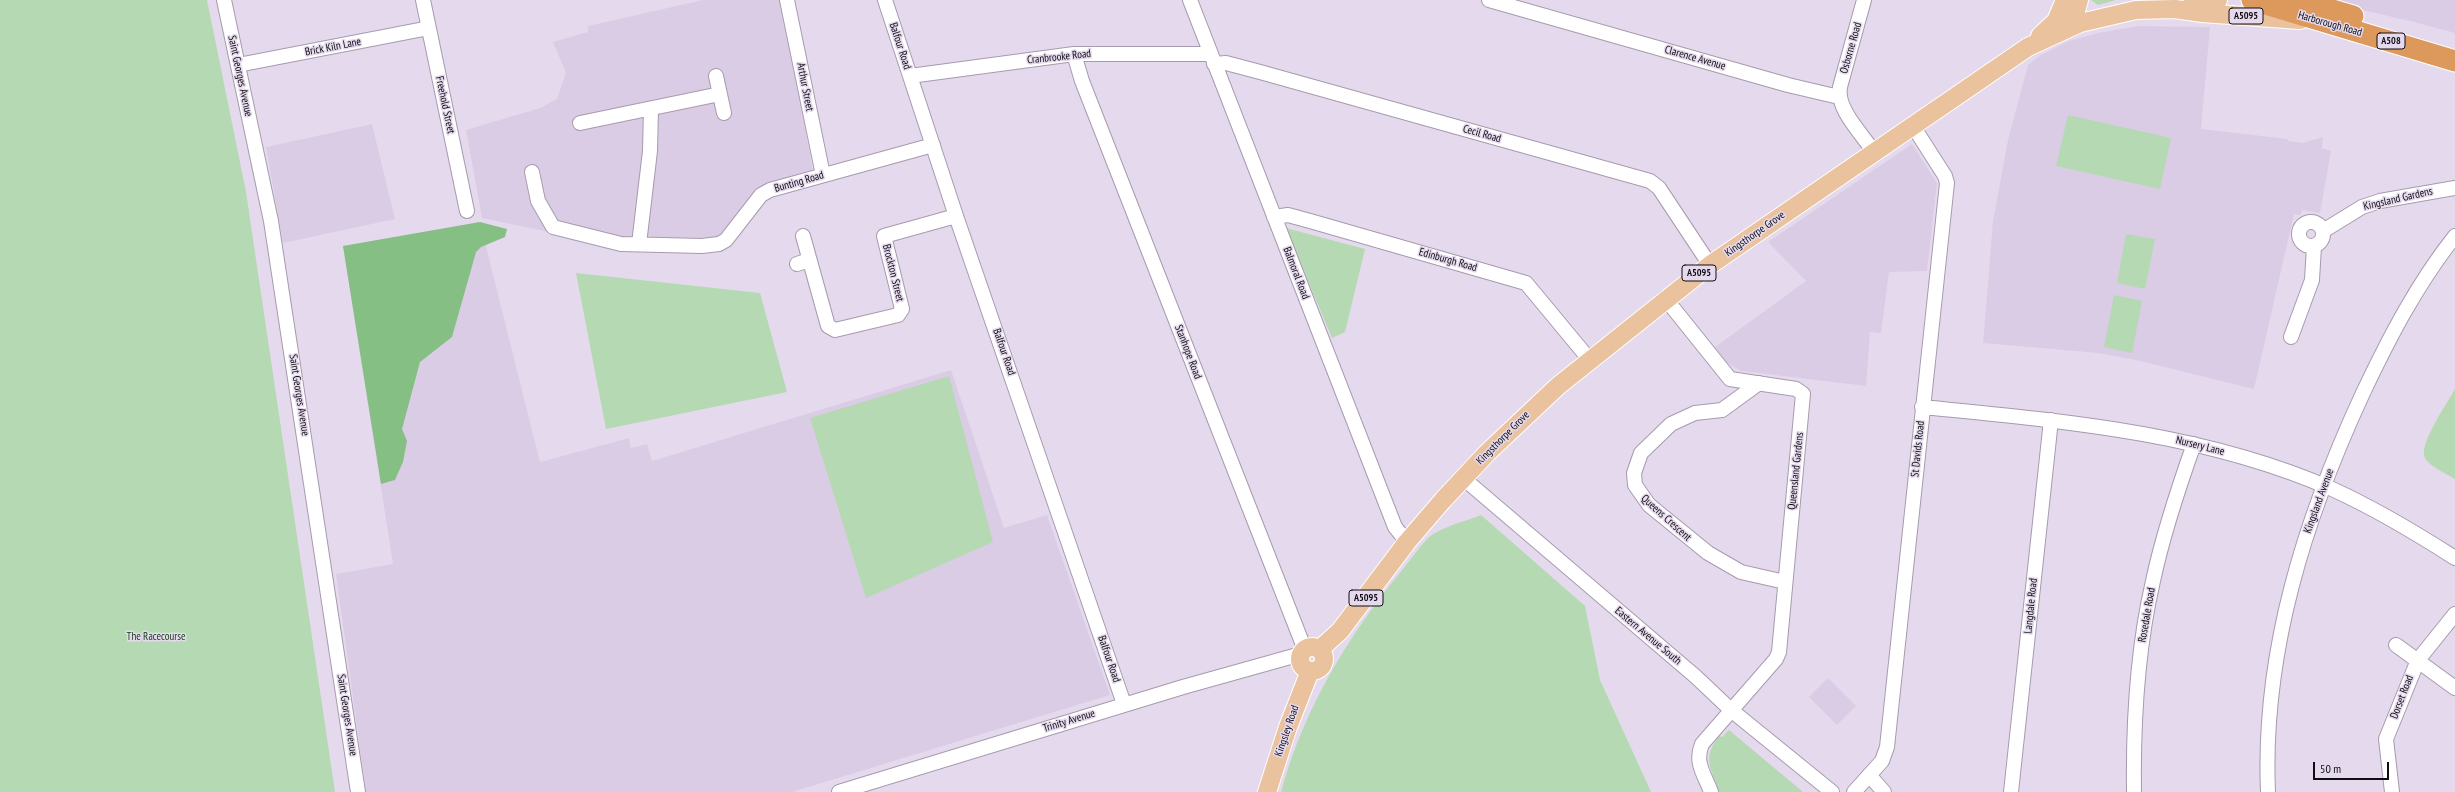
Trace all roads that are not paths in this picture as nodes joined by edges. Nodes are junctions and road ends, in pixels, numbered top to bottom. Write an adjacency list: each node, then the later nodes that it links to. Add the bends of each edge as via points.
1 (224, 0): 22 (street, Saint Georges Avenue)
2 (423, 0): 15 (street, Freehold Street)
3 (787, 0): 34 (street, Arthur Street)
4 (885, 0): 24 (street, Balfour Road)
5 (1190, 0): 20 (street, Balmoral Road)
6 (1489, 0): 26 (street, Clarence Avenue, via 1788,85)
7 (1864, 0): 26 (street, Osborne Road)
8 (2065, 0): 18 (main road, A5095, via 2056,20)
9 (2079, 0): 16 (main road, via 2073,21)
10 (2218, 0): 13 (main road, Kingsthorpe Grove / A5095)
11 (2252, 0): 14 (highway, Harborough Road / A508)
12 (2298, 0): 17 (highway, Harborough Road / A508)
13 (2175, 9): 14 (main road, Kingsthorpe Grove / A5095, via 2202,14); 16 (main road, Kingsthorpe Grove / A5095, via 2123,12)
14 (2317, 21): 21 (highway, Harborough Road / A508, via 2422,49)
15 (429, 28): 22 (street, Brick Kiln Lane); 36 (street, Freehold Street)
16 (2066, 29): 18 (main road, Kingsthorpe Grove / A5095)
17 (2455, 46)
18 (2028, 47): 30 (main road, Kingsthorpe Grove / A5095)
19 (1074, 54): 20 (street, Cranbrooke Road); 24 (street, Cranbrooke Road); 61 (street, Stanhope Road, via 1088,96)
20 (1212, 59): 38 (street, Balmoral Road); 44 (street, Cecil Road, via 1650,181 1659,188)
21 (2455, 61)
22 (238, 65): 67 (street, Saint Georges Avenue, via 272,221)
23 (716, 76): 25 (street)
24 (910, 76): 31 (street, Balfour Road)
25 (720, 94): 27 (street); 28 (street)
26 (1839, 97): 32 (street)
27 (651, 109): 29 (street); 42 (street, via 650,151)
28 (724, 114)
29 (580, 123)
30 (1913, 126): 32 (main road, Kingsthorpe Grove / A5095); 51 (street, St Davids Road, via 1947,183)
31 (933, 145): 34 (street, Bunting Road); 37 (street, Balfour Road)
32 (1874, 152): 44 (main road, Kingsthorpe Grove / A5095)
33 (532, 172): 42 (street, Bunting Road, via 538,201 553,227 588,238 621,244)
34 (823, 175): 42 (street, Bunting Road, via 766,193 732,234 719,244)
35 (2455, 188): 39 (street, Kingsland Gardens, via 2380,201 2362,207)
36 (467, 211)
37 (956, 216): 40 (street, Brockton Street, via 884,236 902,309 898,315 835,330 828,326 803,262); 64 (street, Balfour Road)
38 (1274, 217): 47 (street, Edinburgh Road, via 1288,215 1526,283); 56 (street, Balmoral Road, via 1395,527)
39 (2323, 231): 43 (street, Kingsland Gardens, via 2322,238); 43 (street, via 2314,223 2307,223 2301,228 2300,236 2303,243)
40 (803, 236)
41 (2455, 236): 55 (street, Kingsland Avenue, via 2417,290 2394,331 2351,419)
42 (639, 244)
43 (2314, 246): 46 (street, Kingsland Gardens, via 2312,280)
44 (1710, 265): 45 (main road, Kingsthorpe Grove / A5095)
45 (1666, 298): 47 (main road, Kingsthorpe Grove / A5095); 48 (street)
46 (2291, 337)
47 (1589, 359): 54 (main road, Kingsthorpe Grove / A5095, via 1523,417)
48 (1730, 379): 49 (street, Queensland Gardens); 50 (street)
49 (1759, 383): 50 (street, Queens Crescent); 58 (street, Queensland Gardens, via 1796,388 1803,394)
50 (1732, 404): 58 (street, Queens Crescent, via 1722,410 1694,413 1671,424 1641,453 1634,472 1635,485 1648,505 1708,553 1741,572)
51 (1922, 407): 52 (street, Nursery Lane); 66 (street, St Davids Road, via 1886,747 1882,761)
52 (2051, 420): 53 (street, Nursery Lane); 74 (street, Langdale Road)
53 (2194, 444): 55 (street, Nursery Lane); 75 (street, Rosedale Road, via 2163,538 2144,625 2135,709)
54 (1464, 478): 56 (main road, Kingsthorpe Grove / A5095); 65 (street, Eastern Avenue South, via 1677,660)
55 (2324, 485): 57 (street, Nursery Lane, via 2411,531); 76 (street, Kingsland Avenue, via 2296,569 2279,638 2268,720)
56 (1407, 542): 61 (main road, Kingsthorpe Grove / A5095, via 1340,631)
57 (2455, 558)
58 (1785, 582): 65 (street, Queensland Gardens, via 1779,652 1776,659)
59 (2455, 614): 62 (street, Dorset Road)
60 (2396, 645): 62 (street)
61 (1308, 651): 64 (street, Trinity Avenue); 69 (main road, Kingsley Road, via 1324,654 1324,663 1320,668 1310,671)
62 (2418, 660): 63 (street); 77 (street, Dorset Road, via 2386,738)
63 (2455, 688)
64 (1124, 704): 68 (street, Trinity Avenue)
65 (1731, 710): 70 (street, Queensland Gardens, via 1700,749 1700,767); 71 (street, Eastern Avenue South, via 1758,729)
66 (1869, 776): 72 (street); 73 (street)
67 (358, 792)
68 (839, 792)
69 (1267, 792)
70 (1711, 792)
71 (1832, 792)
72 (1854, 792)
73 (1884, 792)
74 (2011, 792)
75 (2134, 792)
76 (2268, 792)
77 (2392, 792)

